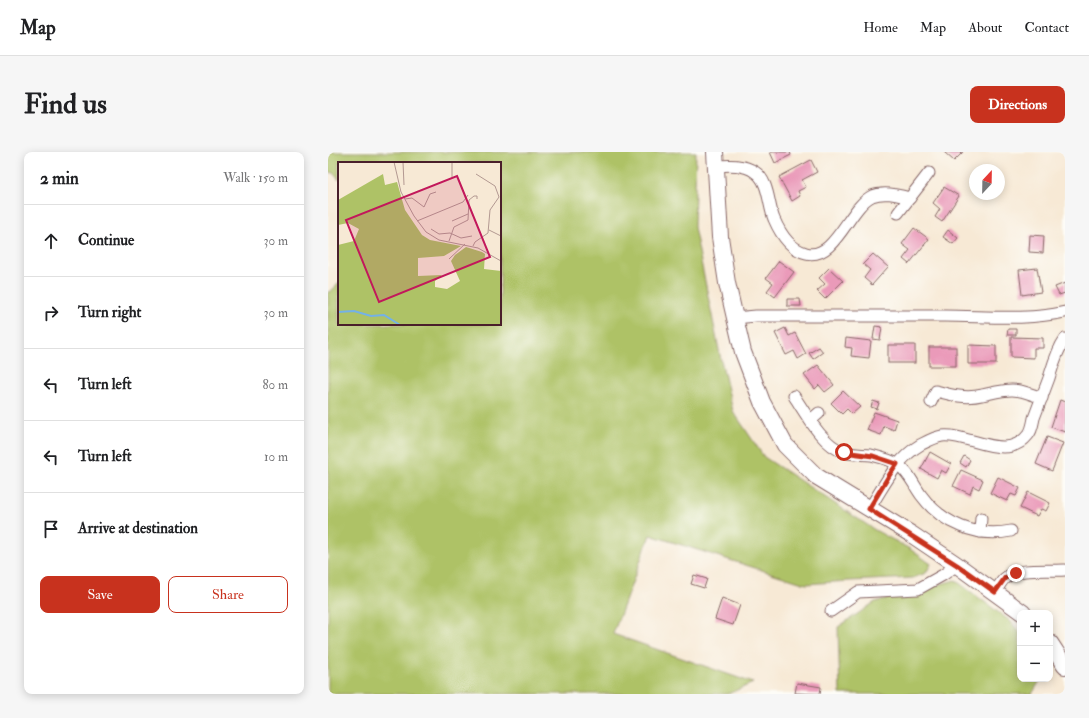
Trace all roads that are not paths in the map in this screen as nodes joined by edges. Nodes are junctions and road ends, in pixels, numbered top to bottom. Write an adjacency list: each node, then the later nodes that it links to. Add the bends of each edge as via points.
1 (716, 159): 3 (street, via 754,171 761,178 782,234 794,247 808,254 828,248 862,203 872,196 883,193); 6 (street, via 720,237)
2 (929, 173): 3 (street)
3 (910, 198): 4 (street)
4 (898, 213)
5 (1065, 312): 6 (street, via 1007,318)
6 (734, 318): 12 (street, via 743,352 762,402 785,445 816,476)
7 (1065, 339): 9 (street)
8 (794, 396): 11 (street, via 815,417 821,435 832,446 844,452 873,456)
9 (1042, 398): 10 (street, via 1013,390 970,397 936,391); 11 (street, via 1029,434 1012,446 992,446 954,436 941,436 920,446)
10 (931, 402)
11 (897, 464): 12 (street); 15 (street, via 912,477 934,510 948,521)
12 (869, 509): 16 (street)
13 (981, 518): 15 (street)
14 (1012, 531): 15 (street)
15 (980, 532)
16 (957, 565): 18 (street); 20 (street, via 918,589 858,592)
17 (1065, 570): 18 (street, via 1016,573 1005,578)
18 (995, 592): 19 (street)
19 (1019, 610)
20 (831, 611)
21 (1052, 646): 22 (street)
22 (1065, 666)

